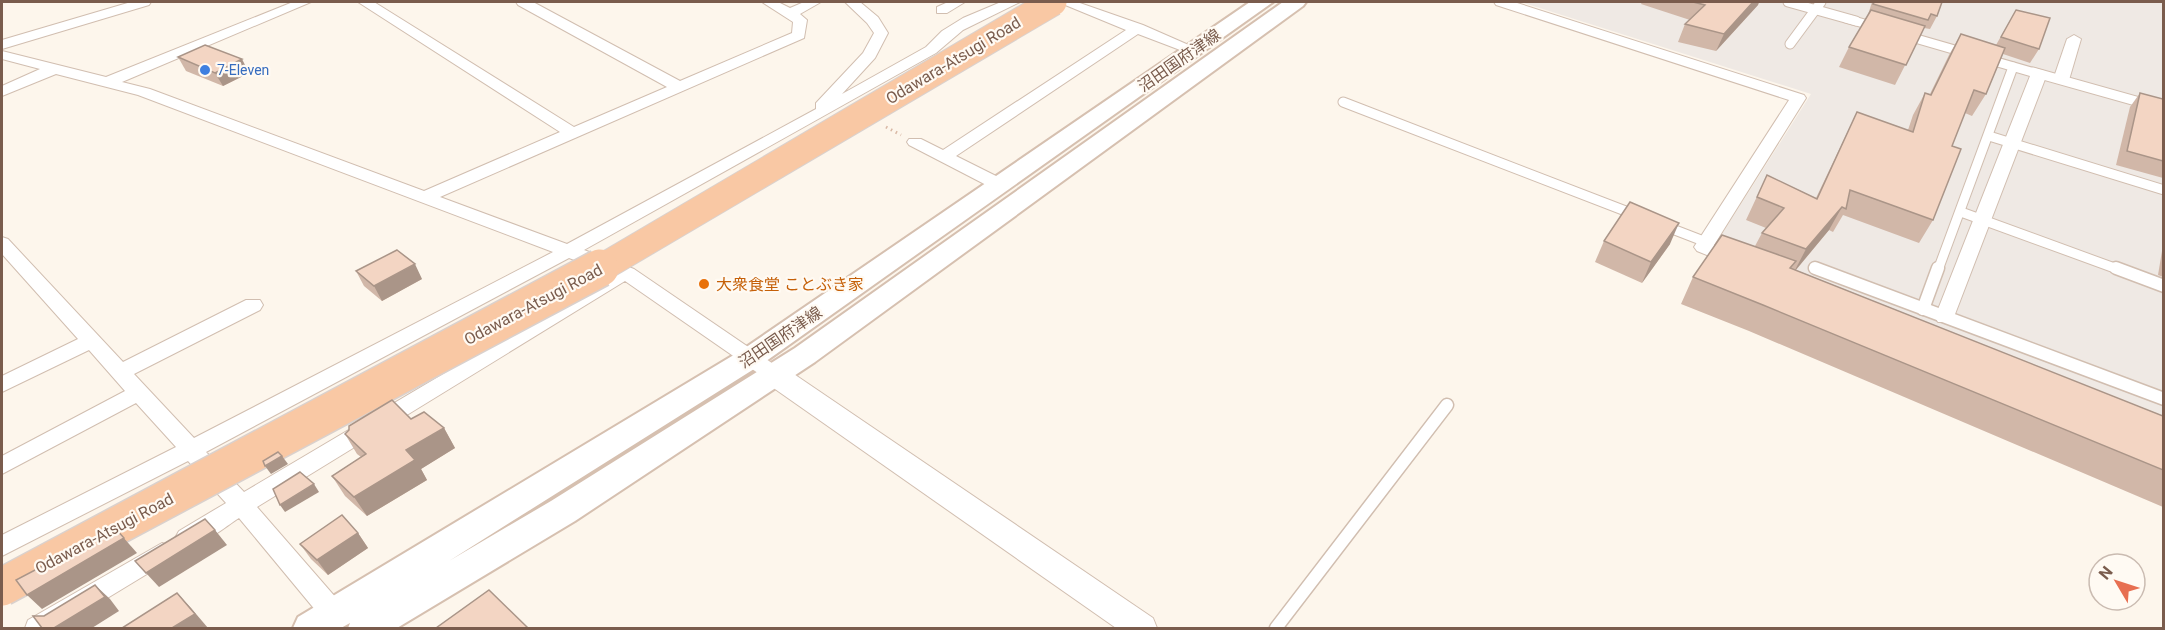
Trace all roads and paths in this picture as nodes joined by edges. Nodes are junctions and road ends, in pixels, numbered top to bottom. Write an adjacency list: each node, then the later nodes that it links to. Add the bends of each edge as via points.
1 (144, 2): 25 (street)
2 (304, 2): 32 (street)
3 (365, 2): 38 (street)
4 (523, 2): 33 (street)
5 (769, 2): 20 (street)
6 (814, 2): 20 (street)
7 (852, 2): 37 (street, via 873,20 881,33 870,55)
8 (958, 2): 18 (street)
9 (1013, 2): 37 (street, via 991,9 938,40 931,50)
10 (1028, 2): 70 (highway, Odawara-Atsugi Road, via 924,67 617,241 181,475)
11 (1053, 2): 71 (highway, Odawara-Atsugi Road, bridge, via 607,265)
12 (1065, 2): 22 (street)
13 (1263, 2): 26 (main road, 沼田国府津線)
14 (1296, 2): 61 (main road, 沼田国府津線)
15 (1501, 2): 48 (street, via 1798,98)
16 (1788, 2): 19 (lane)
17 (1821, 2): 19 (lane)
18 (942, 10)
19 (1815, 10): 21 (lane); 24 (lane)
20 (791, 13): 33 (street, via 800,20 799,35)
21 (1849, 19): 28 (lane); 30 (street)
22 (1138, 28): 26 (street); 42 (street)
23 (2074, 39): 31 (street)
24 (1790, 44)
25 (2, 45)
26 (1193, 50): 43 (main road, 沼田国府津線)
27 (2, 55): 29 (street)
28 (2013, 67): 30 (lane); 39 (lane)
29 (54, 69): 32 (street); 34 (street)
30 (2039, 74): 31 (lane); 41 (street)
31 (2061, 80): 36 (lane)
32 (108, 82): 45 (street)
33 (679, 87): 38 (street)
34 (2, 91)
35 (1343, 102): 48 (lane)
36 (2163, 109)
37 (815, 115): 50 (street)
38 (571, 132): 45 (street)
39 (1989, 136): 41 (lane); 46 (lane)
40 (915, 142): 42 (street)
41 (2011, 143): 44 (lane); 47 (street)
42 (944, 157): 43 (street)
43 (1000, 185): 59 (main road, 沼田国府津線)
44 (2163, 190)
45 (424, 197): 50 (street)
46 (1961, 212): 47 (lane); 56 (lane)
47 (1985, 220): 54 (lane); 57 (street)
48 (1706, 242): 51 (street, via 1703,247)
49 (2, 243): 58 (street)
50 (569, 250): 53 (street); 66 (street)
51 (1758, 268)
52 (1814, 268): 56 (lane)
53 (627, 273): 59 (street); 68 (street)
54 (2163, 286)
55 (254, 305): 60 (street)
56 (1923, 309): 57 (lane)
57 (1945, 317): 64 (lane)
58 (90, 341): 60 (street); 62 (street)
59 (752, 357): 61 (street); 72 (main road, 沼田国府津線)
60 (120, 373): 63 (street)
61 (775, 375): 74 (main road, 沼田国府津線, via 562,511); 75 (street)
62 (2, 385)
63 (138, 393): 66 (street); 67 (street)
64 (2163, 399)
65 (1447, 405): 76 (lane)
66 (191, 450): 68 (street); 69 (street)
67 (2, 466)
68 (242, 506): 72 (street); 73 (street)
69 (2, 546)
70 (2, 566)
71 (2, 587)
72 (323, 622)
73 (37, 628)
74 (366, 628)
75 (1141, 628)
76 (1276, 628)

